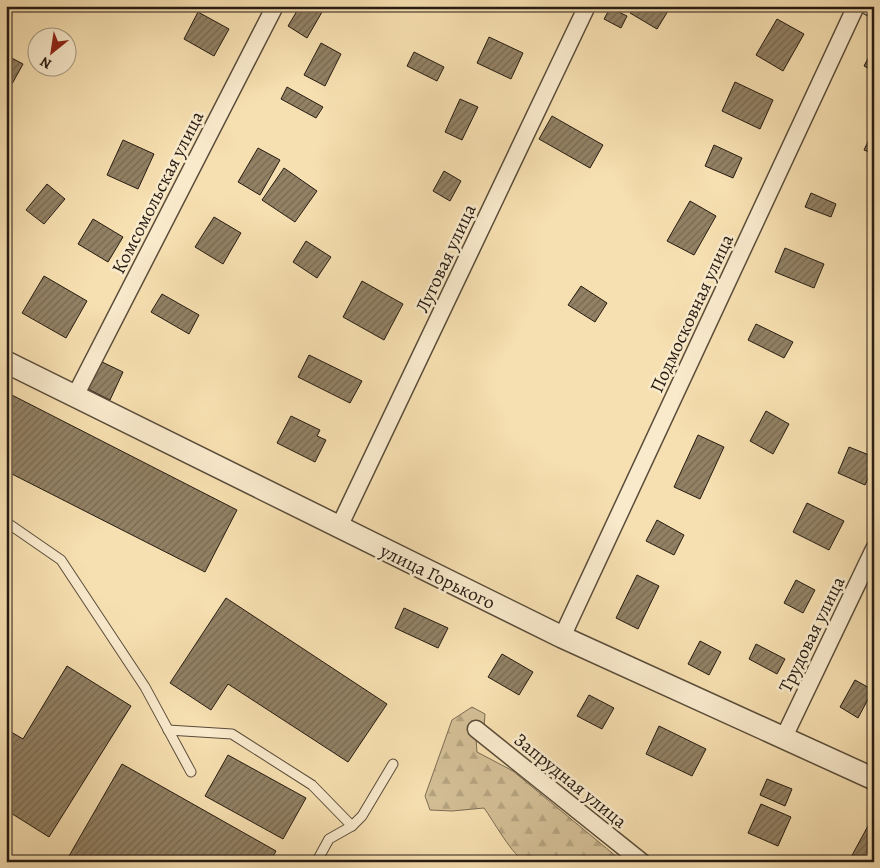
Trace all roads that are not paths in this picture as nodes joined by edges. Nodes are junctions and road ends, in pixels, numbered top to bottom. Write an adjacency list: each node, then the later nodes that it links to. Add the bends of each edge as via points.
1 (275, 6): 7 (street, Комсомольская улица)
2 (587, 6): 9 (street, Луговая улица)
3 (856, 6): 11 (street, Подмосковная улица)
4 (868, 6): 5 (street)
5 (874, 9)
6 (6, 362): 7 (street, улица Горького)
7 (75, 396): 9 (street, улица Горького)
8 (6, 522): 13 (lane, via 61,560 145,687)
9 (339, 527): 11 (street, улица Горького)
10 (874, 549): 14 (street, Трудовая улица)
11 (562, 638): 14 (street, улица Горького)
12 (476, 729): 20 (street, Запрудная улица)
13 (168, 730): 16 (lane); 18 (lane, via 232,734 312,785)
14 (784, 737): 17 (street, улица Горького)
15 (393, 764): 18 (lane, via 362,816)
16 (191, 772)
17 (874, 779)
18 (352, 826): 19 (lane, via 329,839)
19 (318, 859)
20 (642, 862)

